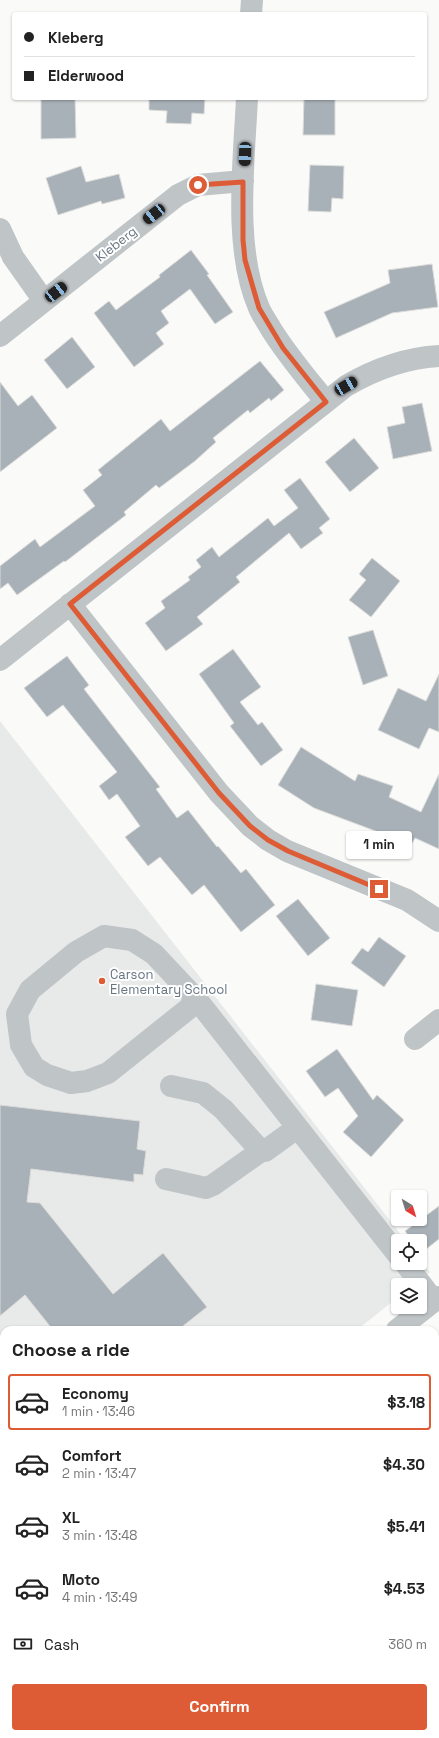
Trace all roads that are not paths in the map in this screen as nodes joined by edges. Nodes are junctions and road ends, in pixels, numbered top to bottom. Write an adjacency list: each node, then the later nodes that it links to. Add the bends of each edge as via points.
1 (252, 0): 2 (street)
2 (251, 12)
3 (247, 100): 4 (street)
4 (243, 182): 6 (street, Kleberg, via 198,185 178,195); 9 (street, via 245,260 259,308 283,348)
5 (0, 229): 6 (street, via 13,257)
6 (44, 301): 7 (street, Kleberg)
7 (0, 336)
8 (439, 356): 9 (street, via 384,366 346,386)
9 (326, 402): 10 (street)
10 (70, 604): 11 (street); 12 (street, via 219,793 250,826 288,851 407,900)
11 (0, 660)
12 (439, 921)
13 (198, 1001): 13 (street, via 154,954 132,940 104,936 76,952 30,990 17,1014 21,1045 34,1067 47,1075 72,1083 87,1081 108,1073); 17 (street)
14 (439, 1020): 15 (street)
15 (415, 1039)
16 (171, 1086): 18 (street, via 203,1092 223,1109)
17 (297, 1128): 18 (street, via 265,1151); 20 (street)
18 (261, 1150): 19 (street, via 213,1186 206,1188)
19 (166, 1179)
20 (391, 1246)
21 (410, 1270): 22 (street)
22 (437, 1299): 23 (street)
23 (402, 1326)

